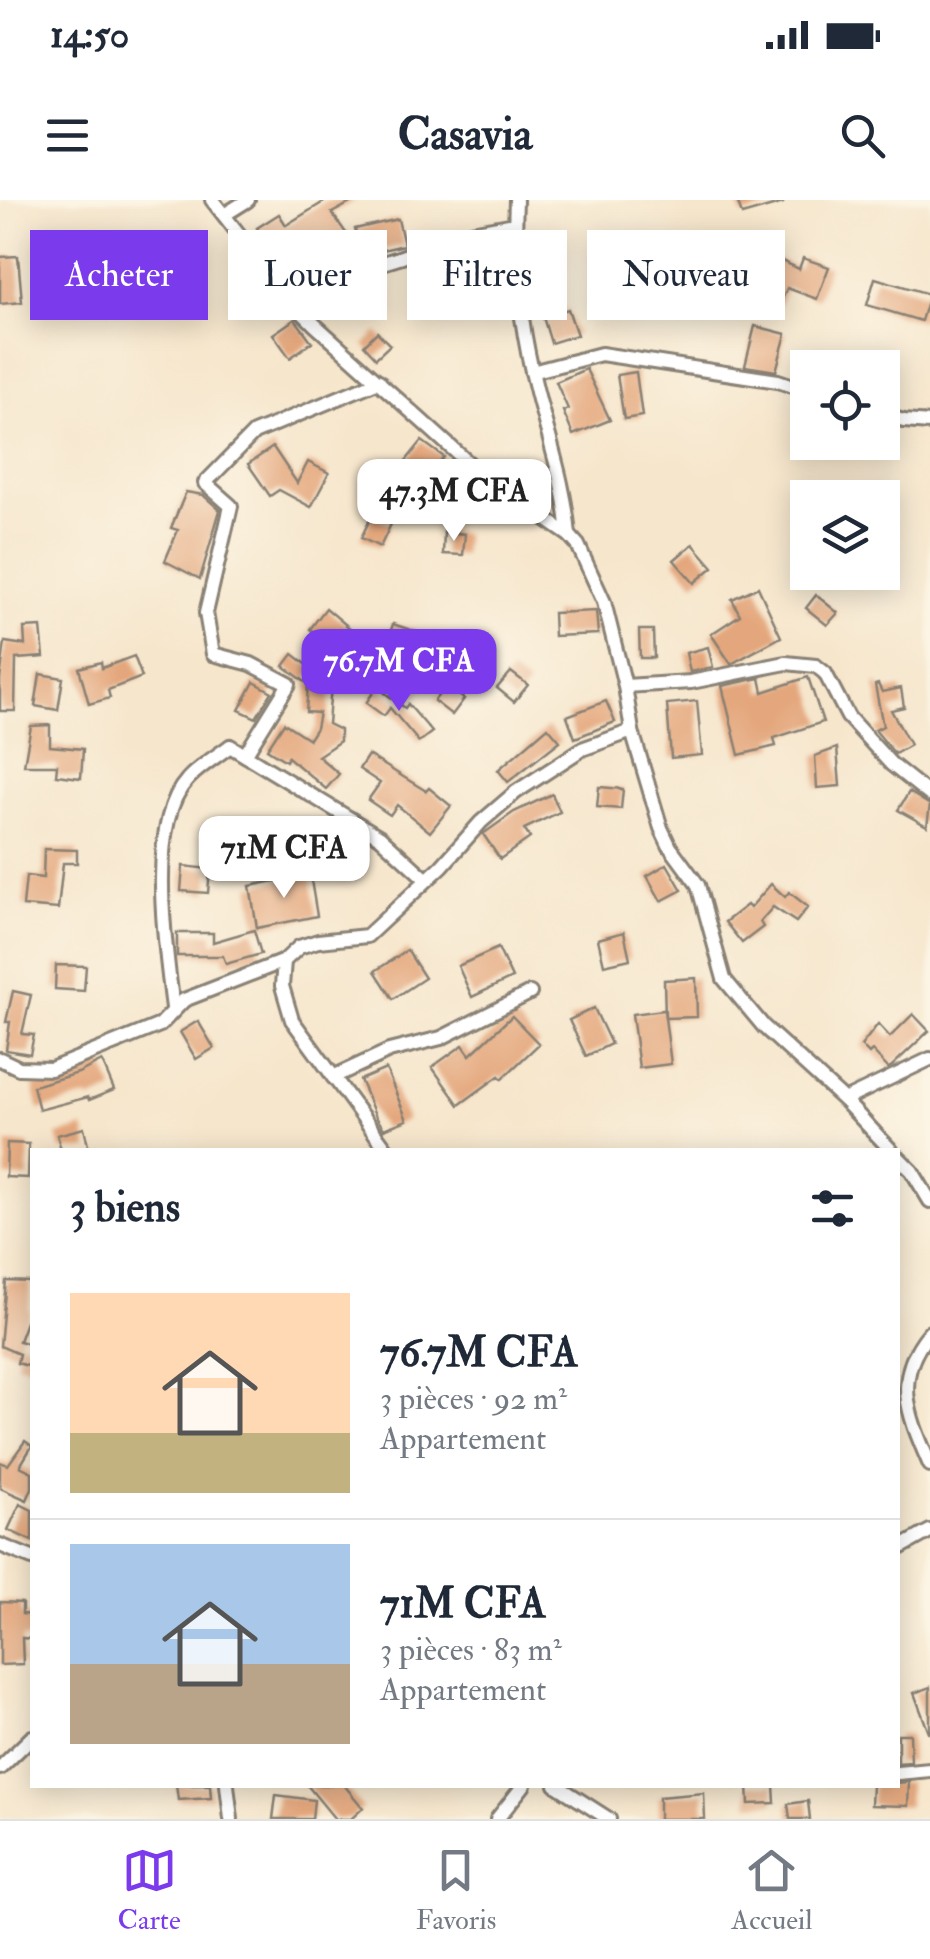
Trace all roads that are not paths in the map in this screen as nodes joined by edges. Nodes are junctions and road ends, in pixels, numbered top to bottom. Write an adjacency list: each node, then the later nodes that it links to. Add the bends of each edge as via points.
1 (212, 200): 4 (street)
2 (248, 200): 4 (street)
3 (516, 200): 5 (street)
4 (224, 215): 6 (street)
5 (515, 224): 7 (street); 9 (street)
6 (236, 230)
7 (387, 261)
8 (310, 320): 10 (street)
9 (532, 372): 11 (street, via 601,354); 14 (street, via 566,499)
10 (379, 380): 14 (street, via 484,477); 17 (street, via 254,433 206,483 231,506 206,613 212,654 289,684)
11 (790, 385)
12 (900, 420): 13 (street)
13 (930, 422)
14 (569, 535): 15 (street, via 604,602)
15 (625, 686): 16 (street); 18 (street, via 691,682 786,663 816,666 848,717)
16 (632, 731): 19 (street, via 582,749 532,781 480,822); 26 (street, via 670,847 698,885 724,980)
17 (245, 755): 19 (street, via 380,837); 22 (street, via 230,746 185,782 168,822 161,913)
18 (930, 795)
19 (427, 880): 20 (street, via 367,936 310,943)
20 (284, 961): 22 (street); 25 (street, via 288,1013)
21 (530, 993): 25 (street, via 442,1038 389,1051)
22 (174, 1008): 24 (street, via 160,1025 51,1069 19,1068)
23 (930, 1058): 26 (street)
24 (0, 1059)
25 (333, 1078): 27 (street)
26 (844, 1100): 28 (street)
27 (386, 1148)
28 (889, 1148)
29 (900, 1160): 30 (street)
30 (930, 1201)
31 (930, 1332): 32 (street, via 906,1377 909,1415)
32 (930, 1465)
33 (930, 1530): 35 (street)
34 (0, 1544): 36 (street)
35 (900, 1548)
36 (30, 1557)
37 (30, 1740): 38 (street)
38 (0, 1768)
39 (930, 1770): 40 (street)
40 (900, 1773)
41 (227, 1788): 44 (street)
42 (522, 1788): 45 (street)
43 (561, 1788): 46 (street)
44 (230, 1819)
45 (498, 1819)
46 (609, 1819)

